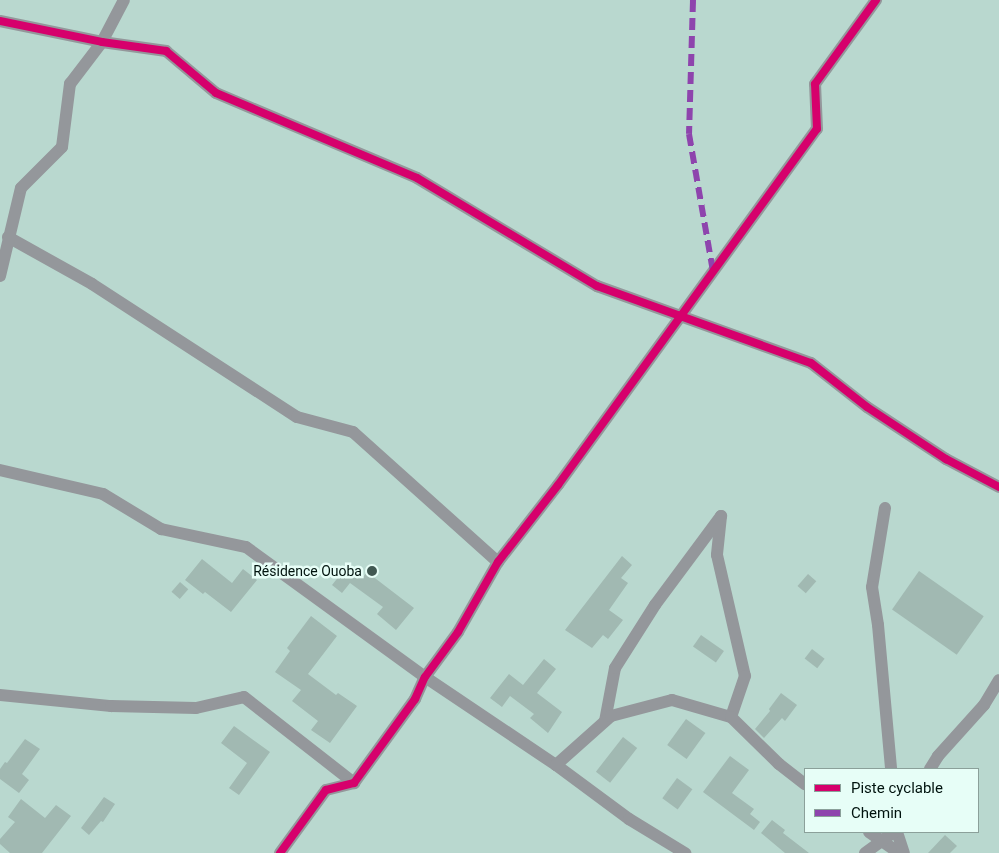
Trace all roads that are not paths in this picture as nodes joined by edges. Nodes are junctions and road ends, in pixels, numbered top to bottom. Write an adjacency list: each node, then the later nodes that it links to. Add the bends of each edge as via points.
1 (124, 0): 4 (street)
2 (876, 0): 7 (street, via 815,84 817,129)
3 (0, 21): 4 (street)
4 (102, 42): 5 (street, via 70,84 62,147 21,188); 7 (street, via 166,51 216,93 416,178 598,286)
5 (8, 237): 6 (street); 11 (street, via 92,284 297,417 353,432)
6 (0, 276)
7 (680, 316): 9 (street, via 811,363 867,407 946,459); 11 (street)
8 (0, 470): 12 (street, via 103,494 161,530 246,547)
9 (999, 487)
10 (885, 508): 18 (street, via 872,587)
11 (498, 562): 12 (street, via 458,632)
12 (425, 677): 17 (street); 20 (street, via 414,699)
13 (999, 680): 19 (street, via 984,704)
14 (0, 695): 20 (street, via 111,706 196,708 244,697)
15 (731, 717): 16 (street, via 672,700 611,716); 16 (street, via 745,676 717,555 721,516 655,605 615,668); 21 (street, via 779,764)
16 (605, 721): 17 (street)
17 (556, 765): 27 (street, via 629,819)
18 (891, 768)
19 (931, 768)
20 (354, 783): 26 (street, via 326,790)
21 (804, 783)
22 (870, 833): 25 (street)
23 (893, 833): 25 (street)
24 (895, 833): 30 (street)
25 (880, 841): 28 (street); 29 (street)
26 (280, 853)
27 (685, 853)
28 (865, 853)
29 (899, 853)
30 (904, 853)

